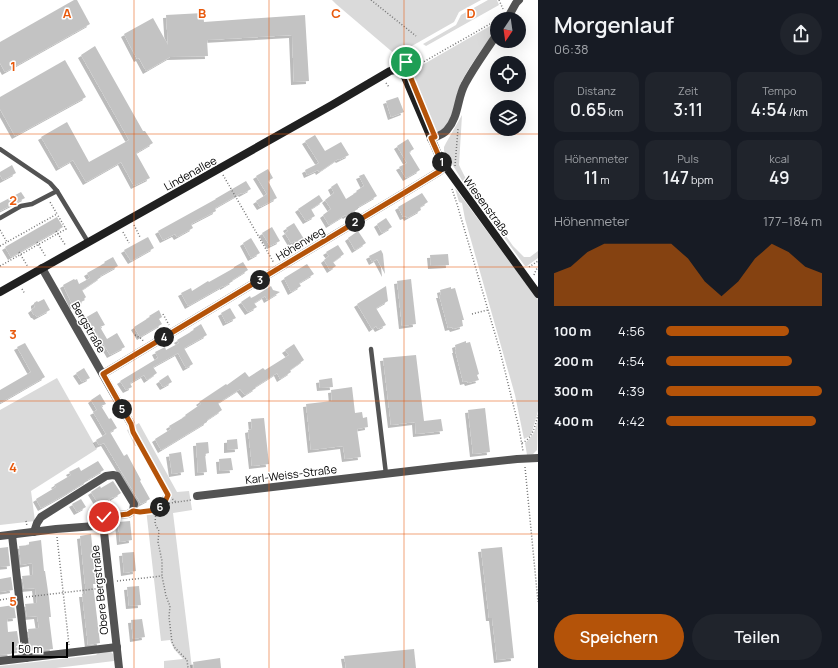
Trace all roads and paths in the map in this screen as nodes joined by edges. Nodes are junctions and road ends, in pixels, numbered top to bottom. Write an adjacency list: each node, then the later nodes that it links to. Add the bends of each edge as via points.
1 (371, 0): 7 (path)
2 (499, 0): 4 (path)
3 (519, 0): 5 (street)
4 (504, 12)
5 (509, 12)
6 (490, 24): 12 (path)
7 (416, 36)
8 (490, 45): 17 (street, via 460,94 454,120 443,134)
9 (402, 54): 11 (path)
10 (410, 60): 11 (path)
11 (406, 62): 12 (path)
12 (410, 69): 13 (path); 13 (path)
13 (406, 75): 17 (street, Wiesenstraße); 34 (street, Lindenallee, via 399,71 390,71)
14 (386, 83): 15 (path)
15 (388, 87)
16 (458, 127): 20 (path)
17 (431, 138): 19 (street, Wiesenstraße)
18 (0, 149): 22 (lane, via 50,183)
19 (445, 166): 46 (street, Höhenweg); 52 (street, Wiesenstraße)
20 (454, 171)
21 (223, 175): 46 (path)
22 (57, 191): 23 (lane); 34 (lane)
23 (47, 196): 25 (path); 26 (lane)
24 (457, 204): 53 (path)
25 (57, 214): 31 (path, via 66,228); 33 (path)
26 (0, 218)
27 (134, 225): 32 (path)
28 (0, 230): 33 (path)
29 (56, 231): 31 (path)
30 (123, 232): 36 (path)
31 (58, 234): 35 (path); 38 (path)
32 (140, 237)
33 (7, 242): 37 (path)
34 (88, 242): 45 (street, Lindenallee)
35 (38, 243): 39 (path); 40 (path)
36 (129, 243)
37 (0, 246)
38 (66, 246)
39 (20, 253): 42 (path); 43 (path)
40 (46, 257)
41 (538, 261): 47 (path)
42 (0, 266)
43 (28, 267)
44 (538, 267): 48 (path)
45 (42, 268): 50 (street, Lindenallee); 60 (street, Bergstraße)
46 (278, 269): 56 (street, Höhenweg)
47 (526, 270)
48 (533, 279)
49 (22, 289): 51 (path)
50 (0, 292)
51 (25, 294)
52 (538, 294)
53 (488, 310): 55 (path); 63 (path)
54 (163, 314): 56 (path)
55 (472, 314)
56 (173, 332): 58 (street, Höhenweg)
57 (135, 335): 58 (path, via 142,339)
58 (147, 348): 60 (street, Höhenweg)
59 (371, 348): 66 (lane)
60 (103, 374): 62 (street, Bergstraße)
61 (538, 415): 63 (path, via 532,435)
62 (131, 424): 67 (path)
63 (522, 443): 65 (path)
64 (538, 458): 65 (street, Karl-Weiss-Straße)
65 (524, 459): 66 (street, Karl-Weiss-Straße); 83 (path)
66 (386, 474): 68 (street, Karl-Weiss-Straße)
67 (168, 495): 69 (path); 70 (path)
68 (197, 496): 69 (path, via 190,501)
69 (176, 503): 70 (path)
70 (164, 504): 71 (path)
71 (156, 510): 72 (path); 78 (path, via 155,524 159,531)
72 (133, 511): 73 (street, via 104,517); 75 (street, via 134,504 117,476 106,476 41,516)
73 (100, 526): 74 (street); 79 (street, Obere Bergstraße, via 104,532)
74 (56, 529): 75 (street); 80 (path)
75 (34, 532): 76 (street)
76 (12, 535): 77 (street); 81 (street)
77 (0, 536)
78 (162, 576): 79 (path, via 115,581 114,586); 89 (path, via 170,606 172,642 186,660)
79 (110, 587): 80 (path); 84 (street, Obere Bergstraße)
80 (64, 592): 81 (path); 85 (path)
81 (19, 598): 82 (path); 86 (street)
82 (0, 600)
83 (538, 602)
84 (117, 647): 85 (street); 88 (street, Obere Bergstraße)
85 (70, 652): 86 (street)
86 (26, 658): 87 (street)
87 (0, 661)
88 (119, 668)
89 (188, 668)

